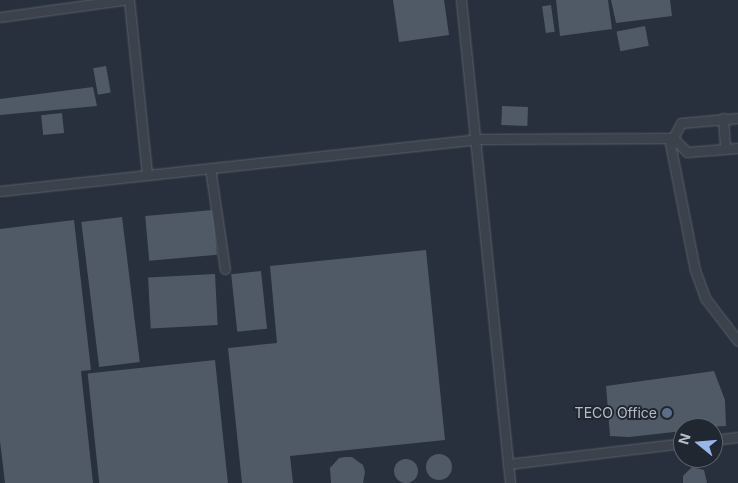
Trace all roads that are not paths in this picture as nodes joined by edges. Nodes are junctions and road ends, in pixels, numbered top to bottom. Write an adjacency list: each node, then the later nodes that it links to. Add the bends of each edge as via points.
1 (123, 0): 4 (lane)
2 (130, 0): 12 (lane)
3 (461, 0): 8 (lane)
4 (0, 17)
5 (723, 118): 6 (lane); 7 (lane, via 681,122); 10 (lane)
6 (738, 118)
7 (671, 138): 8 (lane); 10 (lane, via 687,152); 15 (lane, via 695,270 705,298)
8 (477, 139): 11 (lane); 19 (lane)
9 (738, 148): 10 (lane)
10 (725, 149)
11 (210, 168): 12 (lane); 14 (lane)
12 (147, 175): 13 (lane)
13 (0, 191)
14 (225, 269)
15 (738, 341)
16 (738, 437): 17 (lane)
17 (723, 439)
18 (673, 444): 19 (lane)
19 (508, 464): 20 (lane)
20 (510, 483)

